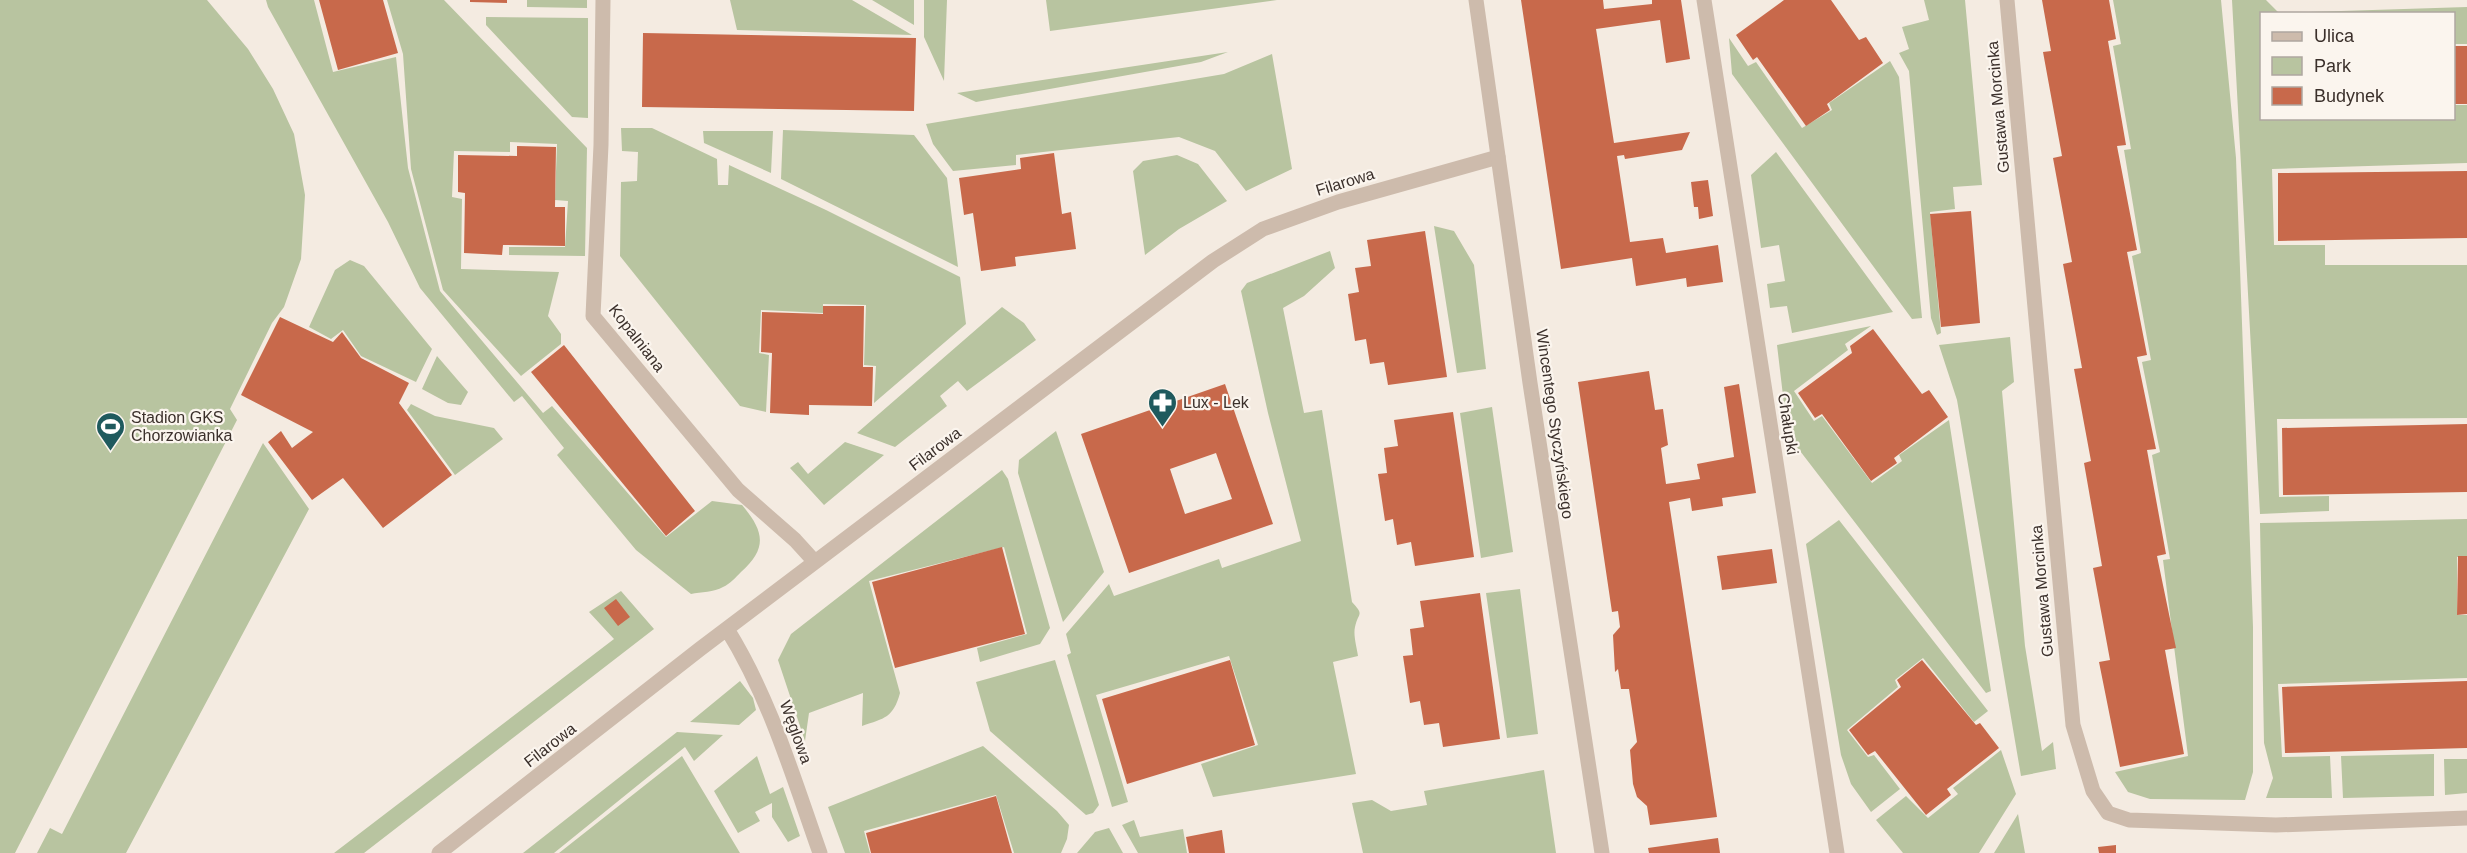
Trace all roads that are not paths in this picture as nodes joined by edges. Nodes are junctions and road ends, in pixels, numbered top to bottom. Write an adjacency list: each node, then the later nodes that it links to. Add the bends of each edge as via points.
1 (603, 0): 6 (street, Kopalniana, via 593,316 738,490)
2 (1476, 0): 5 (street, Wincentego Styczyńskiego)
3 (1704, 0): 12 (street, Chałupki)
4 (2007, 0): 8 (street, Gustawa Morcinka, via 2073,725 2093,791 2108,813 2139,821 2276,825)
5 (1498, 157): 6 (street, Filarowa, via 1347,200 1263,229 1213,261); 11 (street, Wincentego Styczyńskiego)
6 (815, 562): 7 (street, Filarowa)
7 (727, 629): 9 (street, Filarowa); 10 (street, Węglowa, via 763,694)
8 (2467, 818)
9 (439, 853)
10 (820, 853)
11 (1602, 853)
12 (1837, 853)

